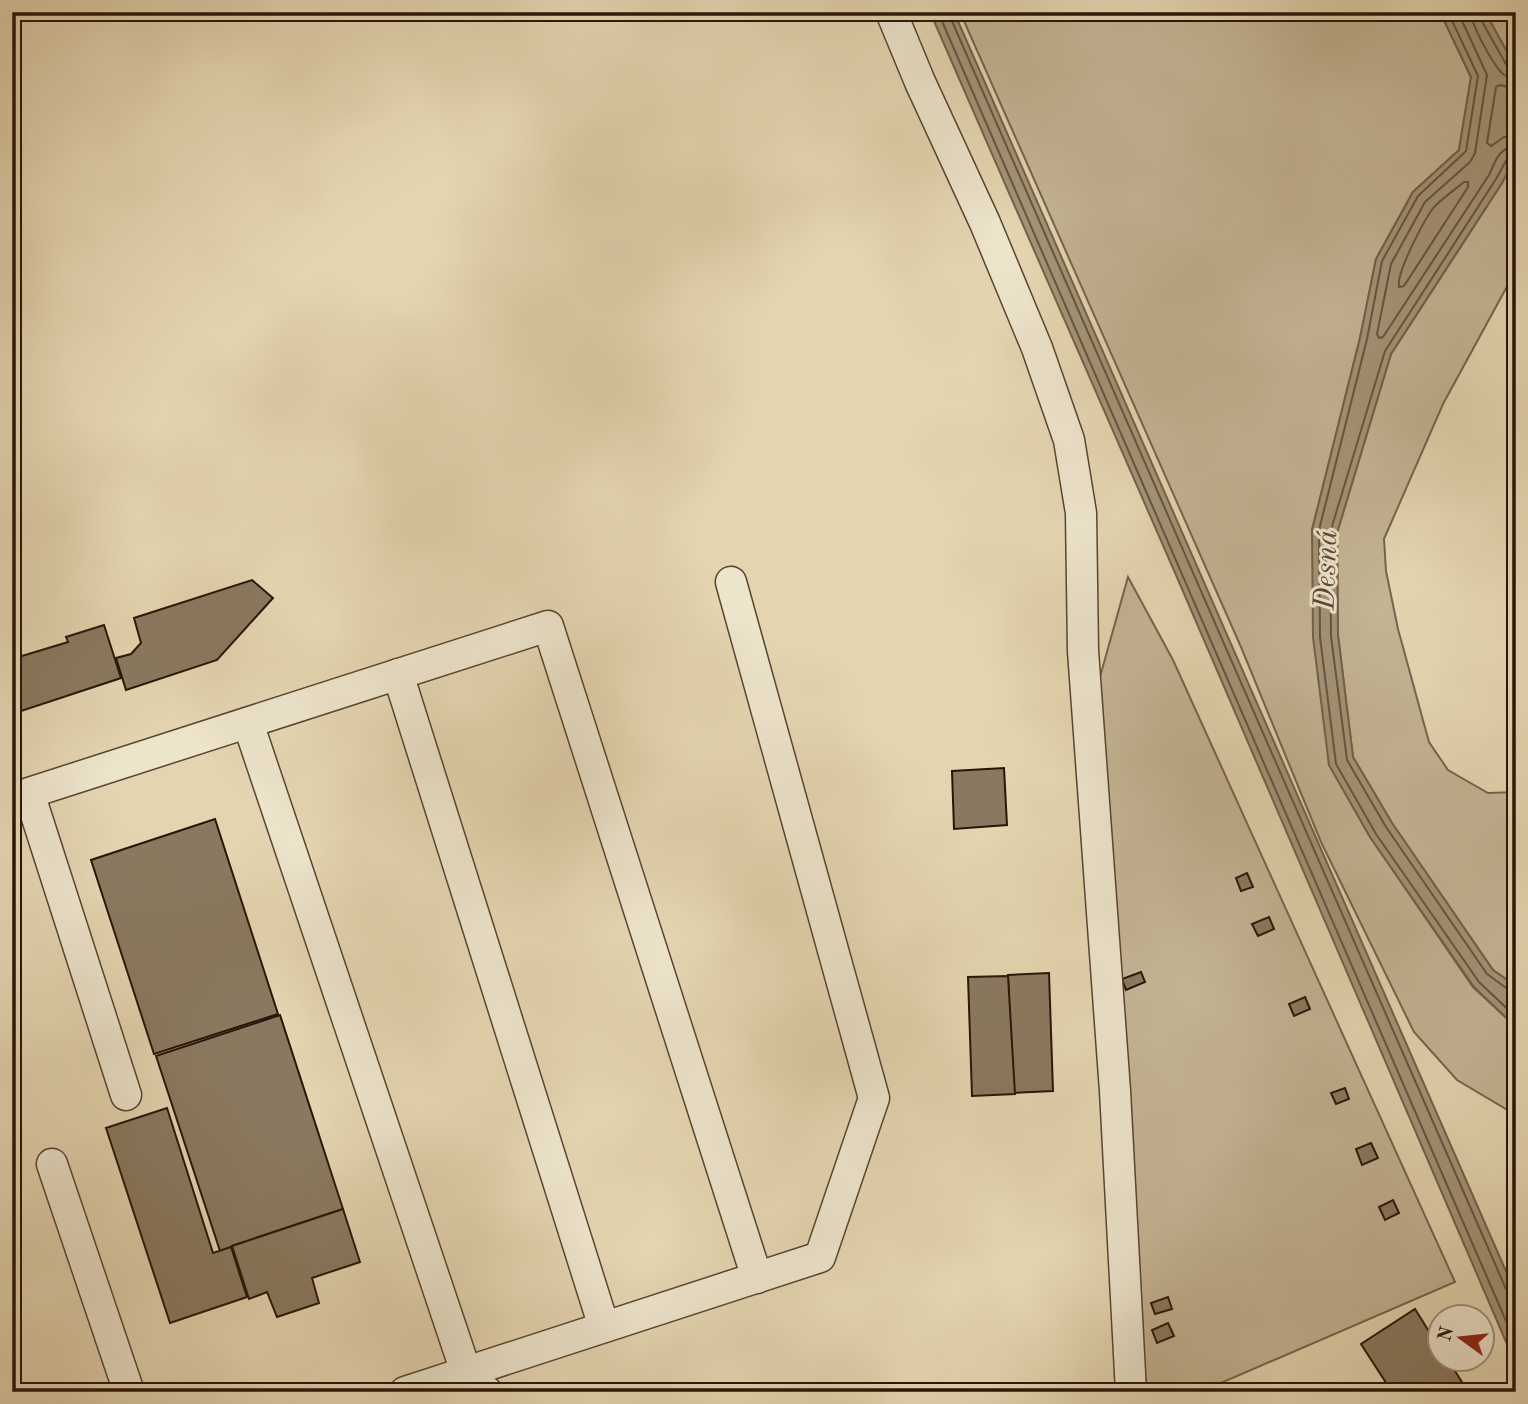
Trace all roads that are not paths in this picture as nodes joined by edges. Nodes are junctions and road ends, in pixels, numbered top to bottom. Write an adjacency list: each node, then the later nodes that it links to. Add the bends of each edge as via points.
1 (891, 12): 12 (lane, via 1037,348 1069,440 1081,513 1083,651)
2 (731, 582): 7 (lane, via 874,1098 820,1257)
3 (398, 674): 4 (lane); 7 (lane, via 548,626); 8 (lane)
4 (248, 723): 5 (lane, via 29,793); 9 (lane)
5 (126, 1095)
6 (52, 1164): 10 (lane)
7 (757, 1278): 8 (lane)
8 (604, 1327): 9 (lane)
9 (476, 1382): 11 (lane)
10 (130, 1392)
11 (405, 1392)
12 (1131, 1392)

